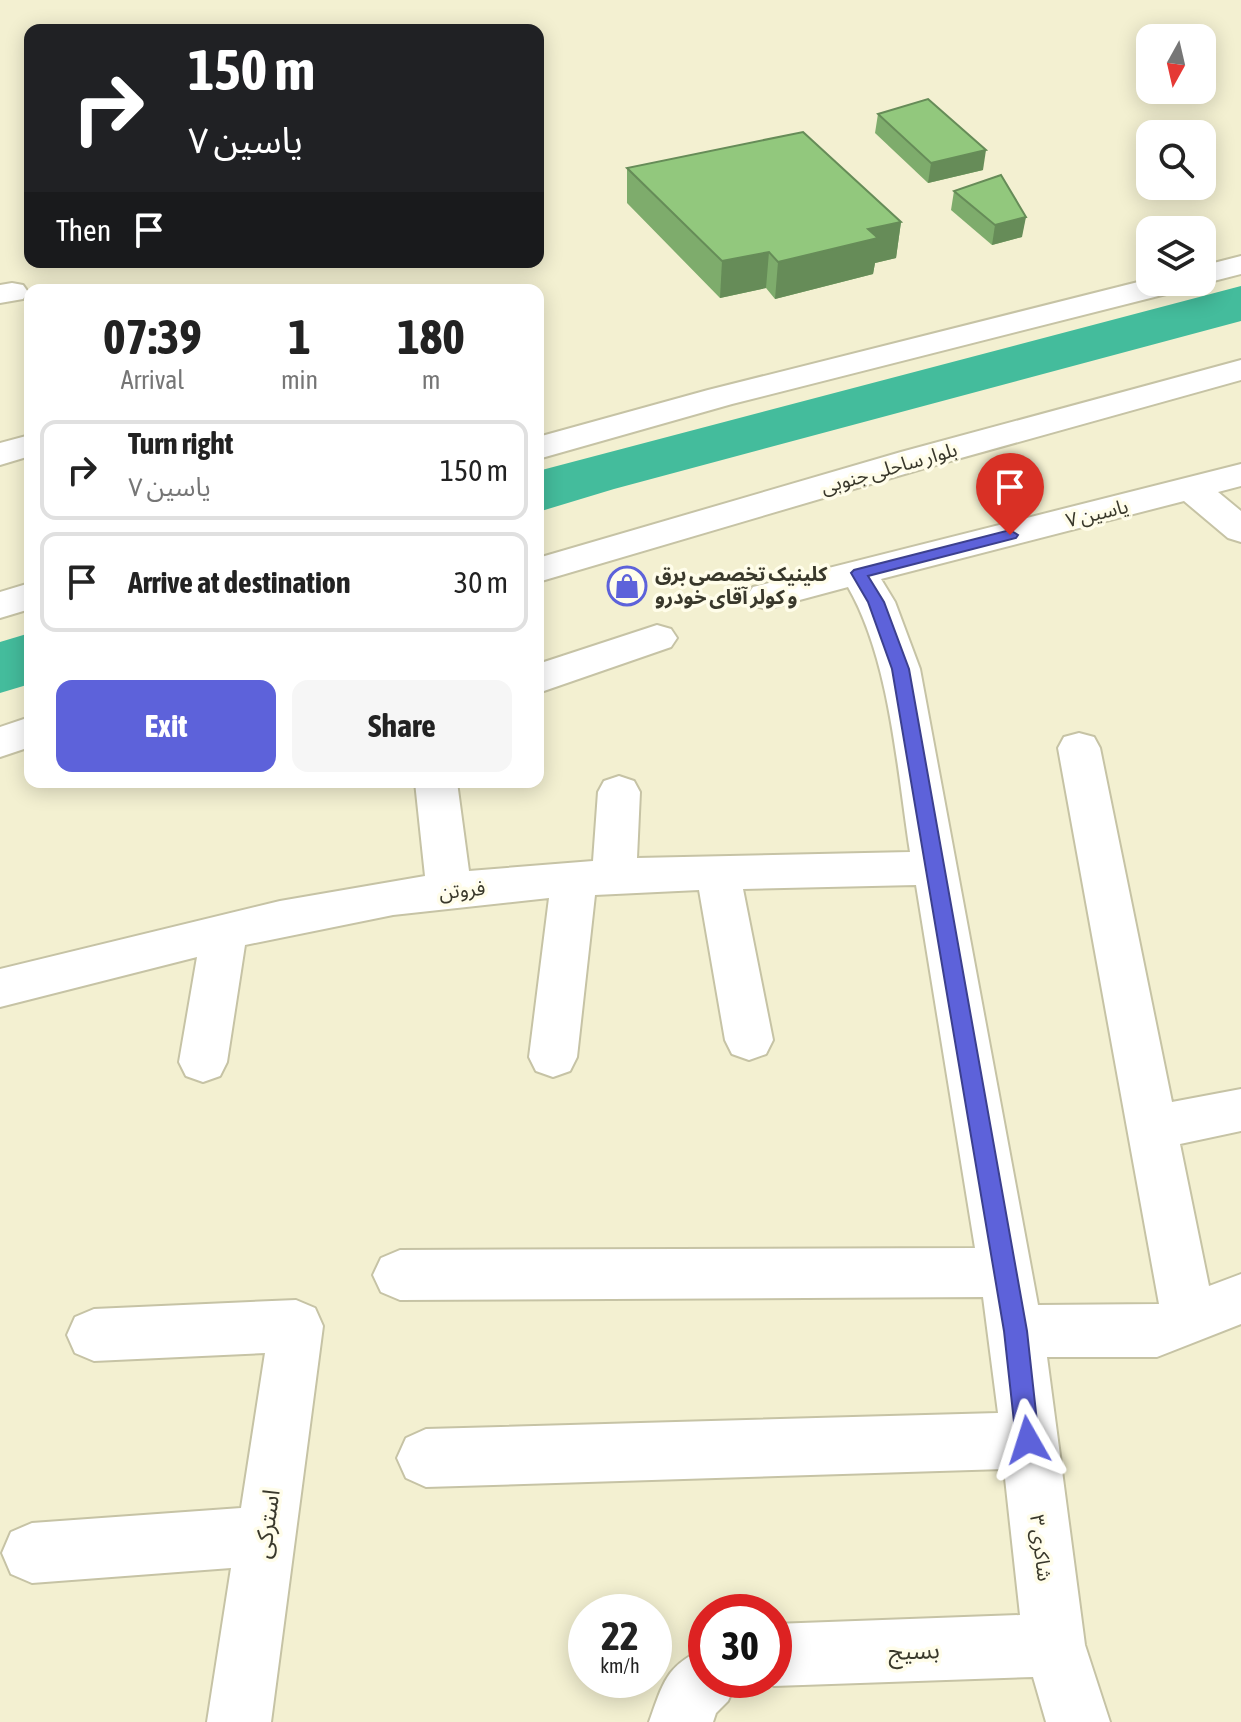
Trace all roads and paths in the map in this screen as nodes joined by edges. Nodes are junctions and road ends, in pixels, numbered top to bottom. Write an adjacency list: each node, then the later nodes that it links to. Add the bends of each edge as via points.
1 (1241, 265): 2 (street)
2 (1216, 271)
3 (1136, 292): 5 (street)
4 (1241, 370): 11 (street, بلوار ساحلی جنوبی)
5 (544, 446)
6 (24, 447): 7 (street)
7 (0, 454)
8 (1241, 475): 9 (street, یاسین ۷)
9 (1192, 489): 10 (street); 12 (street, یاسین ۷)
10 (1241, 530)
11 (544, 568)
12 (859, 573): 13 (street, یاسین ۷); 21 (street, شاکری ۳, via 876,602 900,669)
13 (766, 596)
14 (657, 638): 15 (street)
15 (544, 677)
16 (24, 734): 17 (street)
17 (0, 742)
18 (1079, 748): 31 (street)
19 (437, 788): 24 (street)
20 (619, 792): 23 (street)
21 (934, 868): 22 (street, فروتن); 32 (street, شاکری ۳)
22 (718, 873): 23 (street, فروتن); 27 (street)
23 (594, 879): 24 (street, فروتن); 28 (street)
24 (449, 890): 25 (street, فروتن)
25 (224, 932): 26 (street, فروتن); 29 (street)
26 (0, 988)
27 (749, 1040)
28 (553, 1057)
29 (203, 1062)
30 (1241, 1110): 31 (street)
31 (1152, 1128): 35 (street)
32 (1006, 1272): 33 (street); 36 (street, شاکری ۳)
33 (400, 1275)
34 (1241, 1299): 35 (street)
35 (1189, 1319): 36 (street, via 1157,1331)
36 (1016, 1331): 38 (street, شاکری ۳)
37 (94, 1335): 40 (street, استرکی, via 296,1326)
38 (1028, 1440): 39 (street); 42 (street, شاکری ۳)
39 (426, 1458)
40 (265, 1536): 41 (street); 45 (street, استرکی)
41 (32, 1553)
42 (1054, 1645): 43 (street, بسیج); 47 (street, شاکری ۳)
43 (792, 1654)
44 (689, 1698): 46 (street)
45 (239, 1722)
46 (681, 1722)
47 (1078, 1722)

